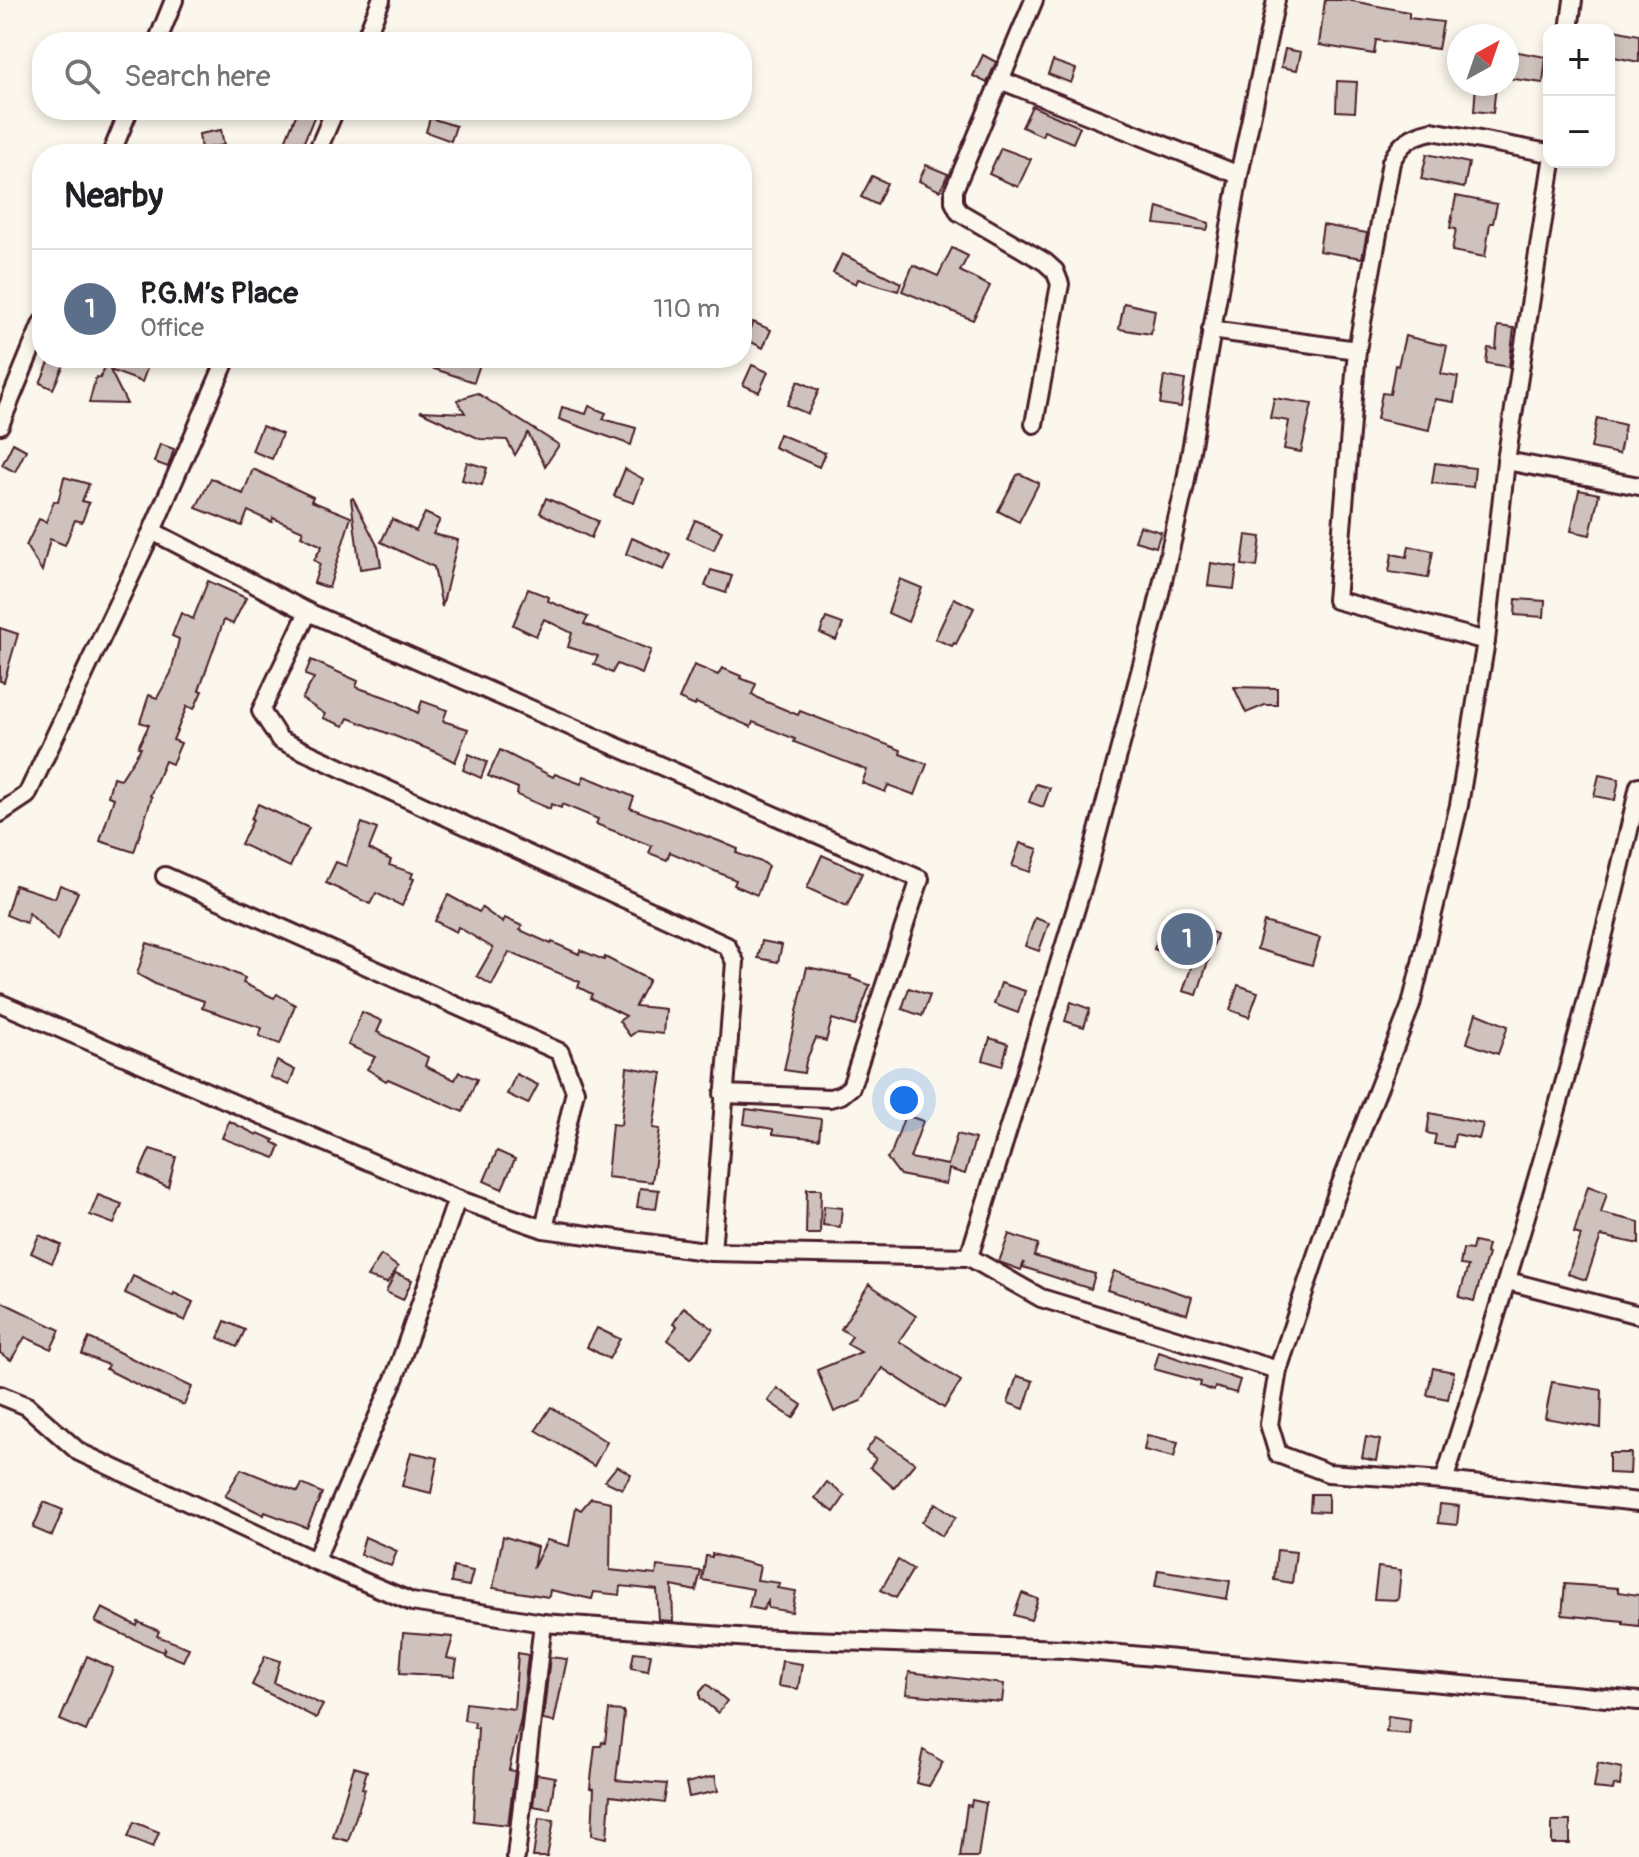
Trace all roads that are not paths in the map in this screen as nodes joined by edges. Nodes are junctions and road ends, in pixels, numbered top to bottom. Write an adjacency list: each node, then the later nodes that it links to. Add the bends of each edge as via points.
1 (174, 0): 7 (street)
2 (381, 0): 8 (street)
3 (1034, 0): 9 (street)
4 (1276, 0): 16 (street)
5 (1573, 0): 6 (street)
6 (1570, 24)
7 (161, 32)
8 (368, 32)
9 (1000, 80): 16 (street); 21 (street, via 954,190 954,202 959,212 1045,262 1060,284)
10 (125, 120): 12 (street)
11 (331, 120): 13 (street)
12 (115, 144)
13 (320, 144)
14 (1543, 152): 19 (street, via 1432,131 1400,145 1391,162)
15 (1551, 168): 23 (street)
16 (1239, 175): 17 (street)
17 (1211, 330): 19 (street); 36 (street, via 1185,485 1155,615 1088,869)
18 (32, 347): 22 (street)
19 (1357, 350): 27 (street, via 1336,600)
20 (223, 368): 25 (street)
21 (1034, 424)
22 (0, 425)
23 (1506, 461): 24 (street); 27 (street)
24 (1639, 486)
25 (152, 531): 26 (street); 29 (street, via 27,795)
26 (308, 612): 32 (street, via 261,711 280,740 727,946 735,962); 32 (street, via 920,879 851,1087 830,1098)
27 (1486, 641): 39 (street, via 1459,805 1411,1005 1336,1196)
28 (1639, 786): 37 (street, via 1616,890)
29 (0, 813)
30 (165, 876): 34 (street, via 560,1052 575,1091)
31 (0, 1003): 33 (street)
32 (723, 1094): 35 (street)
33 (457, 1199): 34 (street); 43 (street, via 395,1377)
34 (544, 1229): 35 (street)
35 (712, 1252): 36 (street)
36 (969, 1257): 39 (street, via 1041,1298)
37 (1508, 1281): 38 (street); 41 (street)
38 (1639, 1315)
39 (1278, 1370): 41 (street, via 1269,1424 1278,1454 1328,1473)
40 (0, 1395): 43 (street, via 27,1406 79,1452)
41 (1444, 1481): 42 (street)
42 (1639, 1502)
43 (315, 1561): 44 (street, via 412,1602)
44 (543, 1623): 45 (street, via 752,1638 1065,1649); 46 (street)
45 (1639, 1701)
46 (516, 1857)

